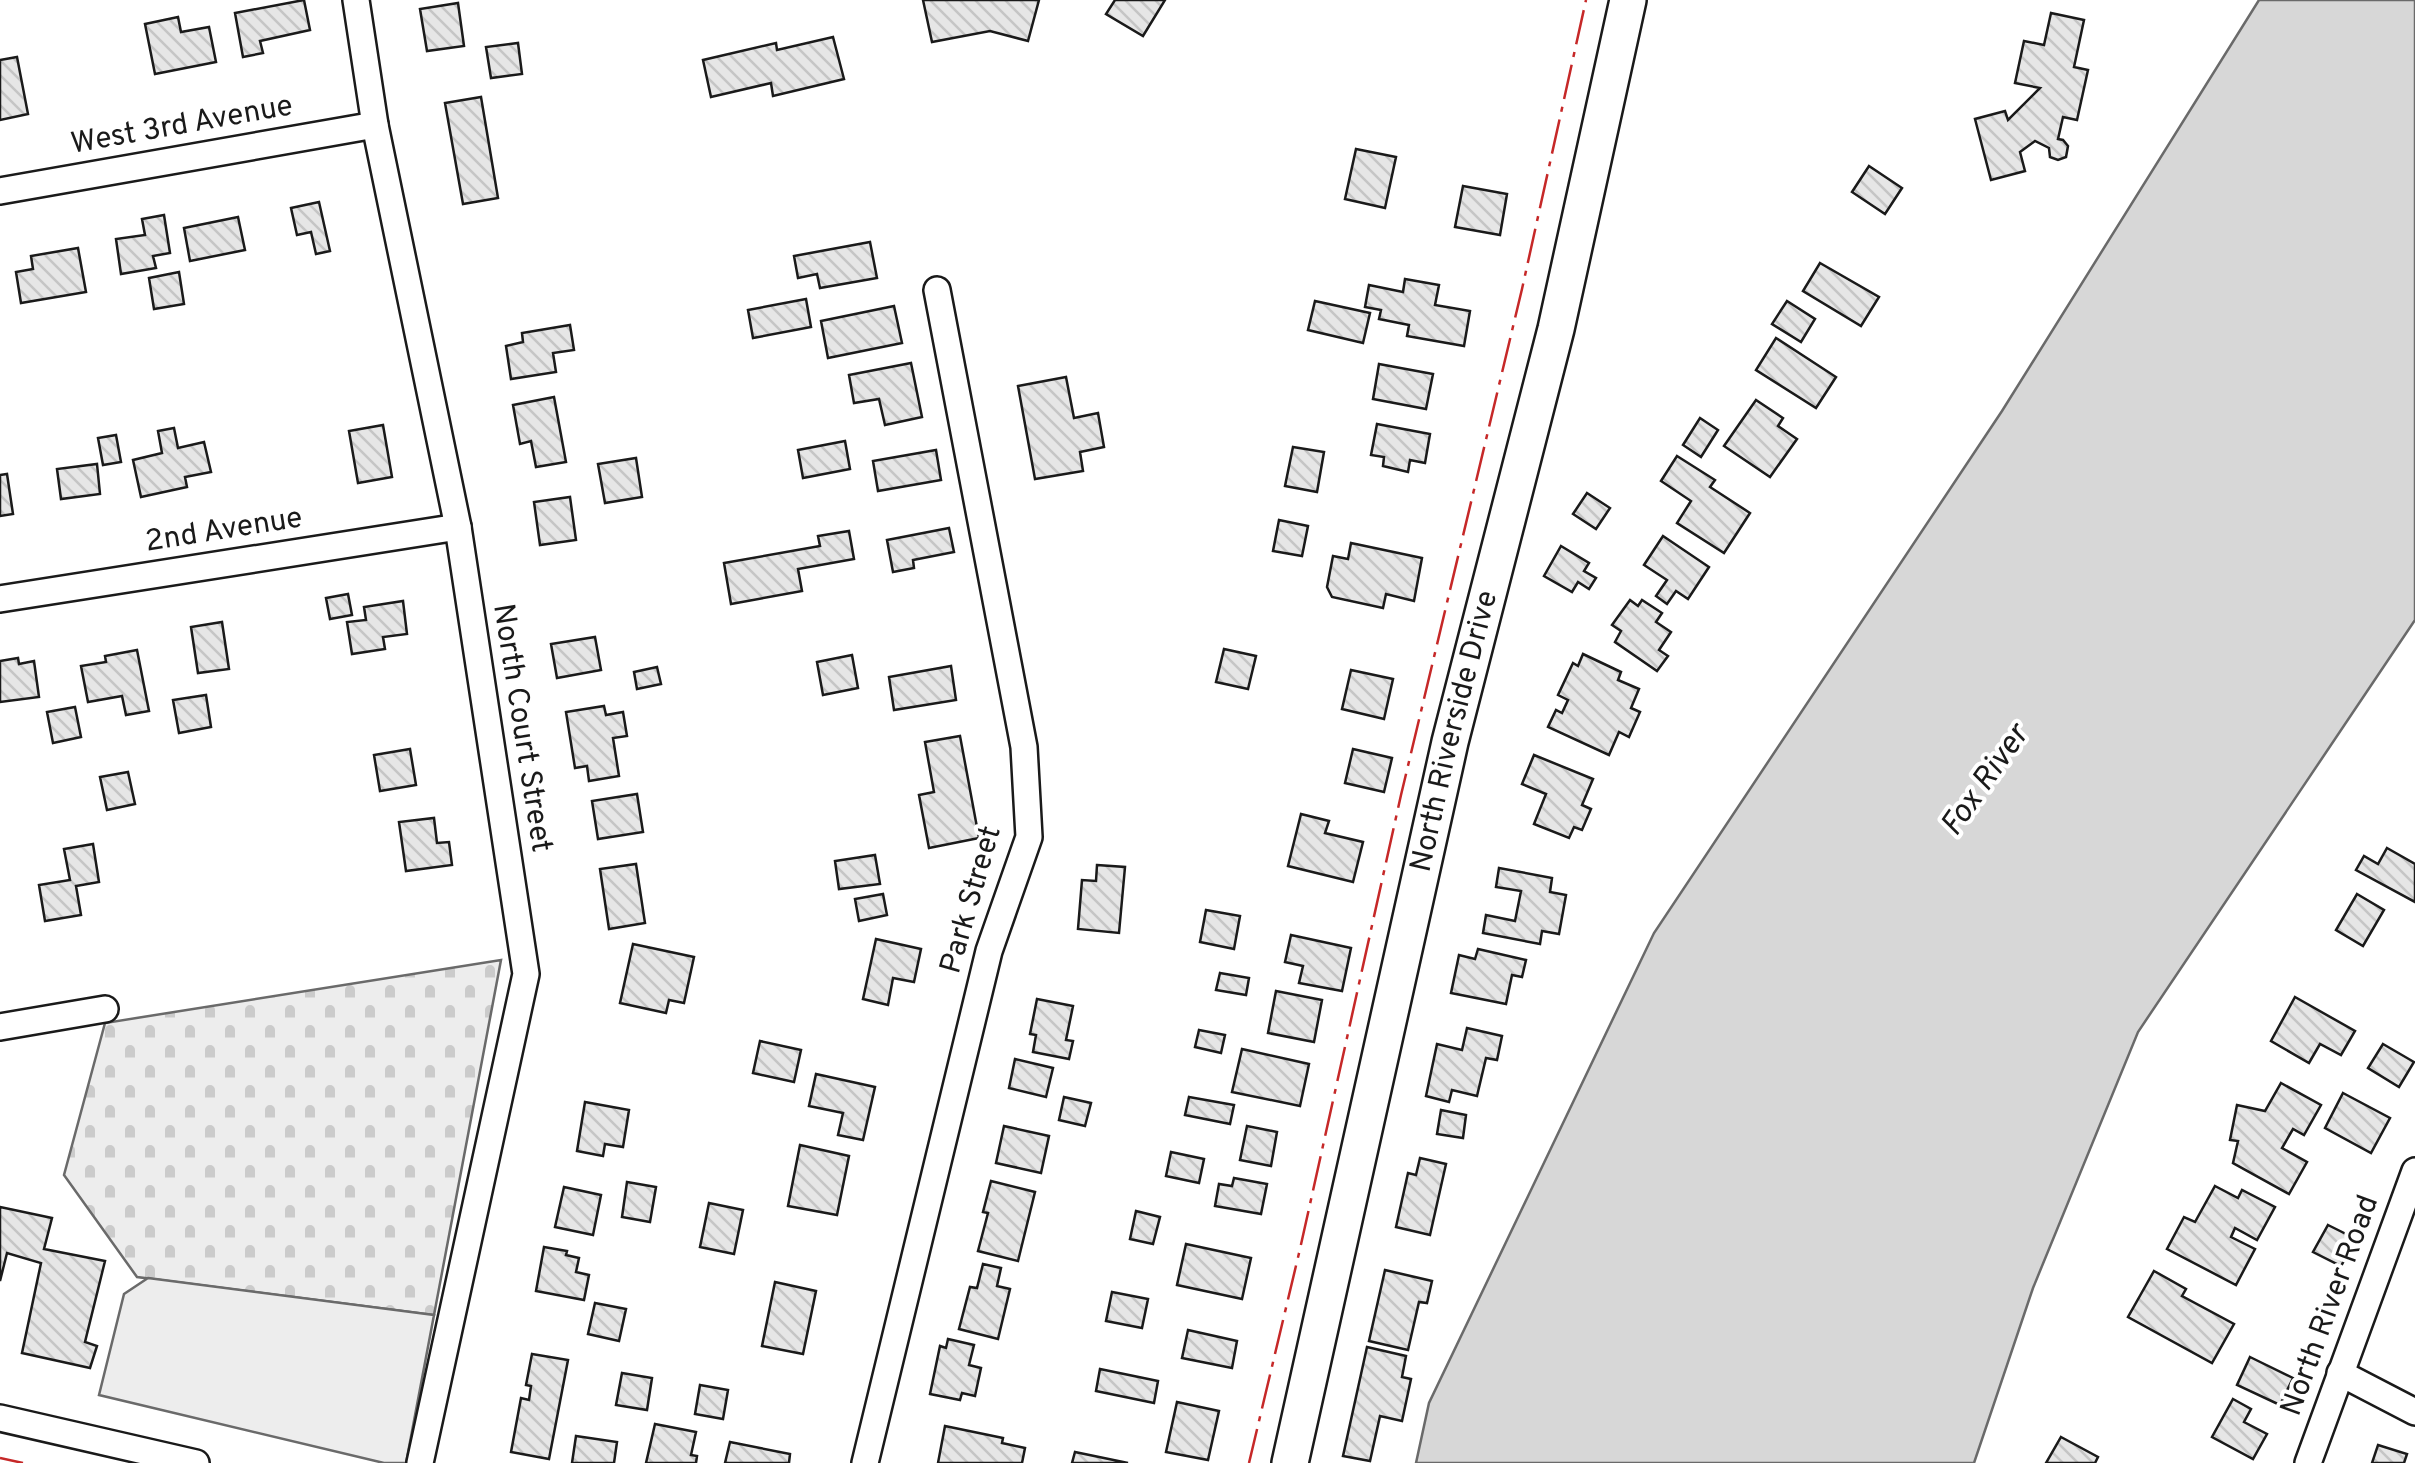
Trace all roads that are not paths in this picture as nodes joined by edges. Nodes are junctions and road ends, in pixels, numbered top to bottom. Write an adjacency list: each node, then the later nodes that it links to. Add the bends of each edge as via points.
1 (356, 0): 3 (street, North Court Street)
2 (1628, 0): 17 (street, North Riverside Drive, via 1556,329 1449,747)
3 (375, 125): 4 (street, West 3rd Avenue); 6 (street, North Court Street)
4 (0, 191)
5 (936, 290): 16 (street, Park Street, via 1024,747 1029,836 989,951)
6 (458, 527): 7 (street, 2nd Avenue); 15 (street, North Court Street, via 526,974)
7 (0, 599)
8 (105, 1009): 9 (street)
9 (0, 1026)
10 (2415, 1171): 11 (street, North River Road)
11 (2340, 1373): 12 (street); 18 (street, North River Road)
12 (2415, 1412)
13 (1, 1422): 14 (street)
14 (196, 1463)
15 (420, 1463)
16 (865, 1463)
17 (1290, 1463)
18 (2308, 1463)

